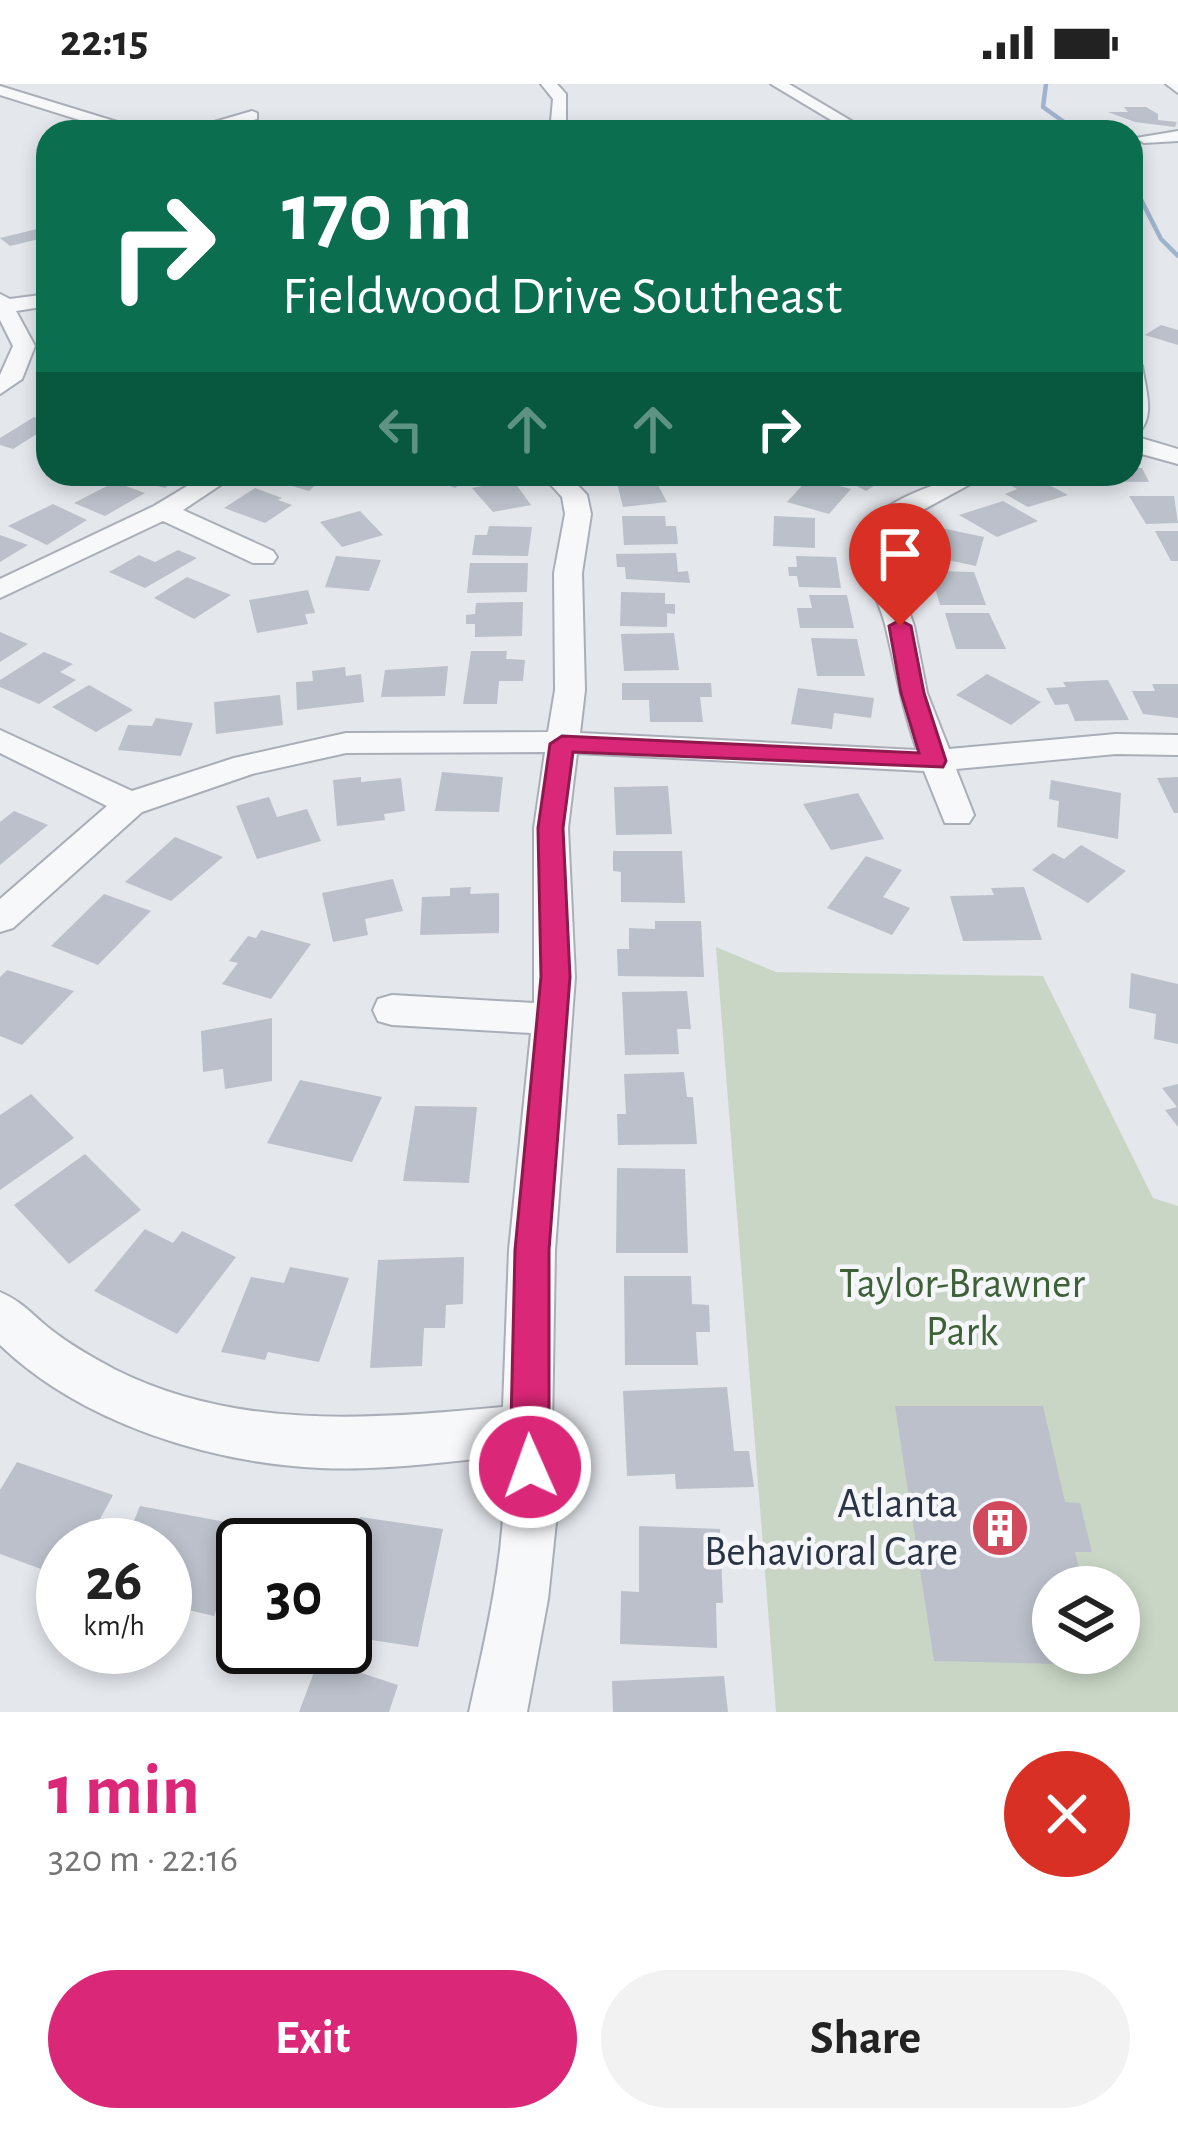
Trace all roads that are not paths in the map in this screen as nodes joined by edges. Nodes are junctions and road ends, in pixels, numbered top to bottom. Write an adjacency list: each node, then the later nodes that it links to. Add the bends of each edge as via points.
1 (548, 84): 7 (street, via 563,100)
2 (778, 84): 8 (street)
3 (0, 90): 5 (street)
4 (252, 116): 6 (street)
5 (96, 120)
6 (236, 120)
7 (560, 120)
8 (841, 120)
9 (1178, 136): 10 (street)
10 (1144, 138)
11 (36, 301): 12 (street)
12 (3, 303): 13 (street, via 23,346)
13 (0, 387)
14 (1143, 447): 15 (street)
15 (1178, 457)
16 (204, 486): 19 (street)
17 (565, 486): 23 (street, via 578,514)
18 (953, 486): 25 (street, via 888,518 874,547)
19 (163, 511): 20 (street); 21 (street)
20 (263, 556)
21 (0, 590)
22 (0, 740): 26 (street)
23 (562, 744): 25 (street); 26 (street, via 346,743 245,765); 30 (street, via 550,828)
24 (1178, 745): 25 (street)
25 (934, 761): 27 (street)
26 (130, 804): 28 (street)
27 (956, 815)
28 (0, 919)
29 (392, 1010): 30 (street)
30 (553, 1019): 32 (street, via 532,1250)
31 (0, 1314): 32 (street, via 60,1365 144,1406 207,1424 301,1442)
32 (527, 1430): 33 (street, via 532,1503)
33 (499, 1712)

